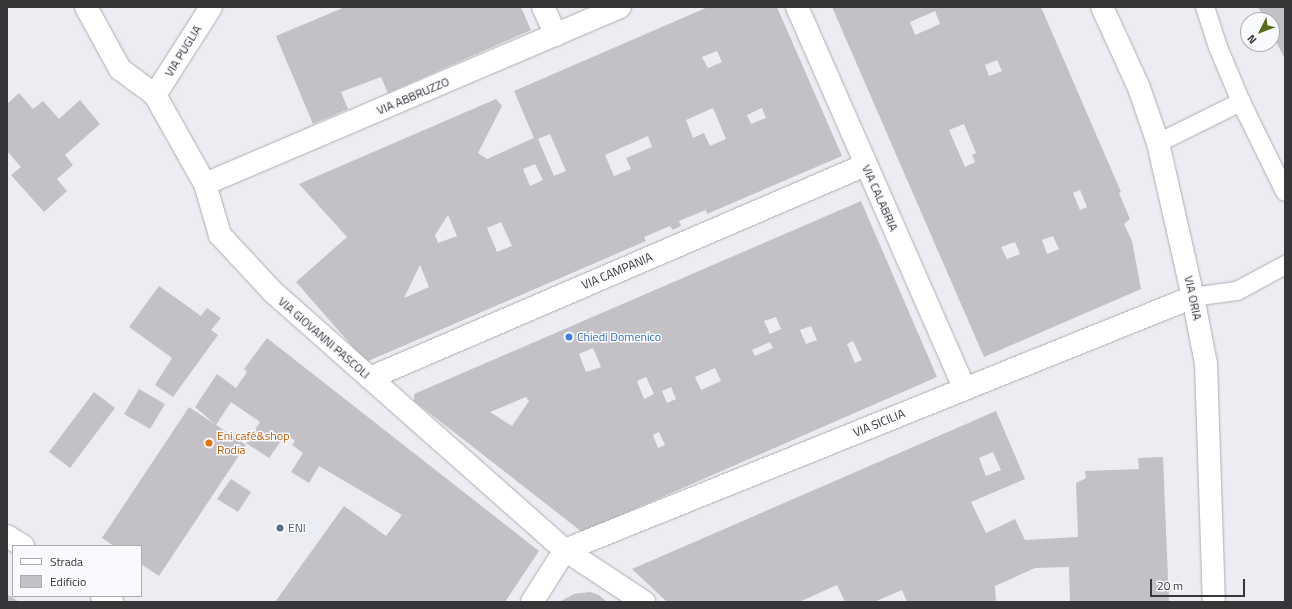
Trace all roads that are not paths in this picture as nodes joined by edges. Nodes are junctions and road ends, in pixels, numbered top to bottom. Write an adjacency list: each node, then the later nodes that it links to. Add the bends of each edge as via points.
1 (86, 7): 9 (street, VIA GIOVANNI PASCOLI, via 120,70)
2 (211, 7): 9 (street, VIA PUGLIA)
3 (543, 7): 8 (street)
4 (620, 7): 8 (street, VIA ABBRUZZO)
5 (797, 7): 12 (street, VIA CALABRIA)
6 (1102, 7): 11 (street, VIA ORIA, via 1139,88)
7 (1205, 7): 10 (lane, via 1218,47)
8 (556, 35): 13 (street, VIA ABBRUZZO)
9 (155, 95): 13 (street, VIA GIOVANNI PASCOLI)
10 (1241, 102): 11 (lane); 14 (lane)
11 (1158, 143): 16 (street, VIA ORIA)
12 (865, 165): 17 (street, VIA CAMPANIA); 18 (street, VIA CALABRIA)
13 (206, 184): 17 (street, VIA GIOVANNI PASCOLI, via 220,236 273,292)
14 (1285, 192)
15 (1285, 265): 16 (lane, via 1237,291)
16 (1193, 296): 18 (street, VIA SICILIA); 24 (street, VIA ORIA, via 1206,364)
17 (370, 378): 21 (street, VIA GIOVANNI PASCOLI)
18 (965, 389): 21 (street, VIA SICILIA)
19 (7, 536): 20 (street)
20 (21, 545)
21 (565, 550): 22 (street); 23 (street, VIA GIOVANNI PASCOLI)
22 (532, 602)
23 (644, 602)
24 (1214, 602)

